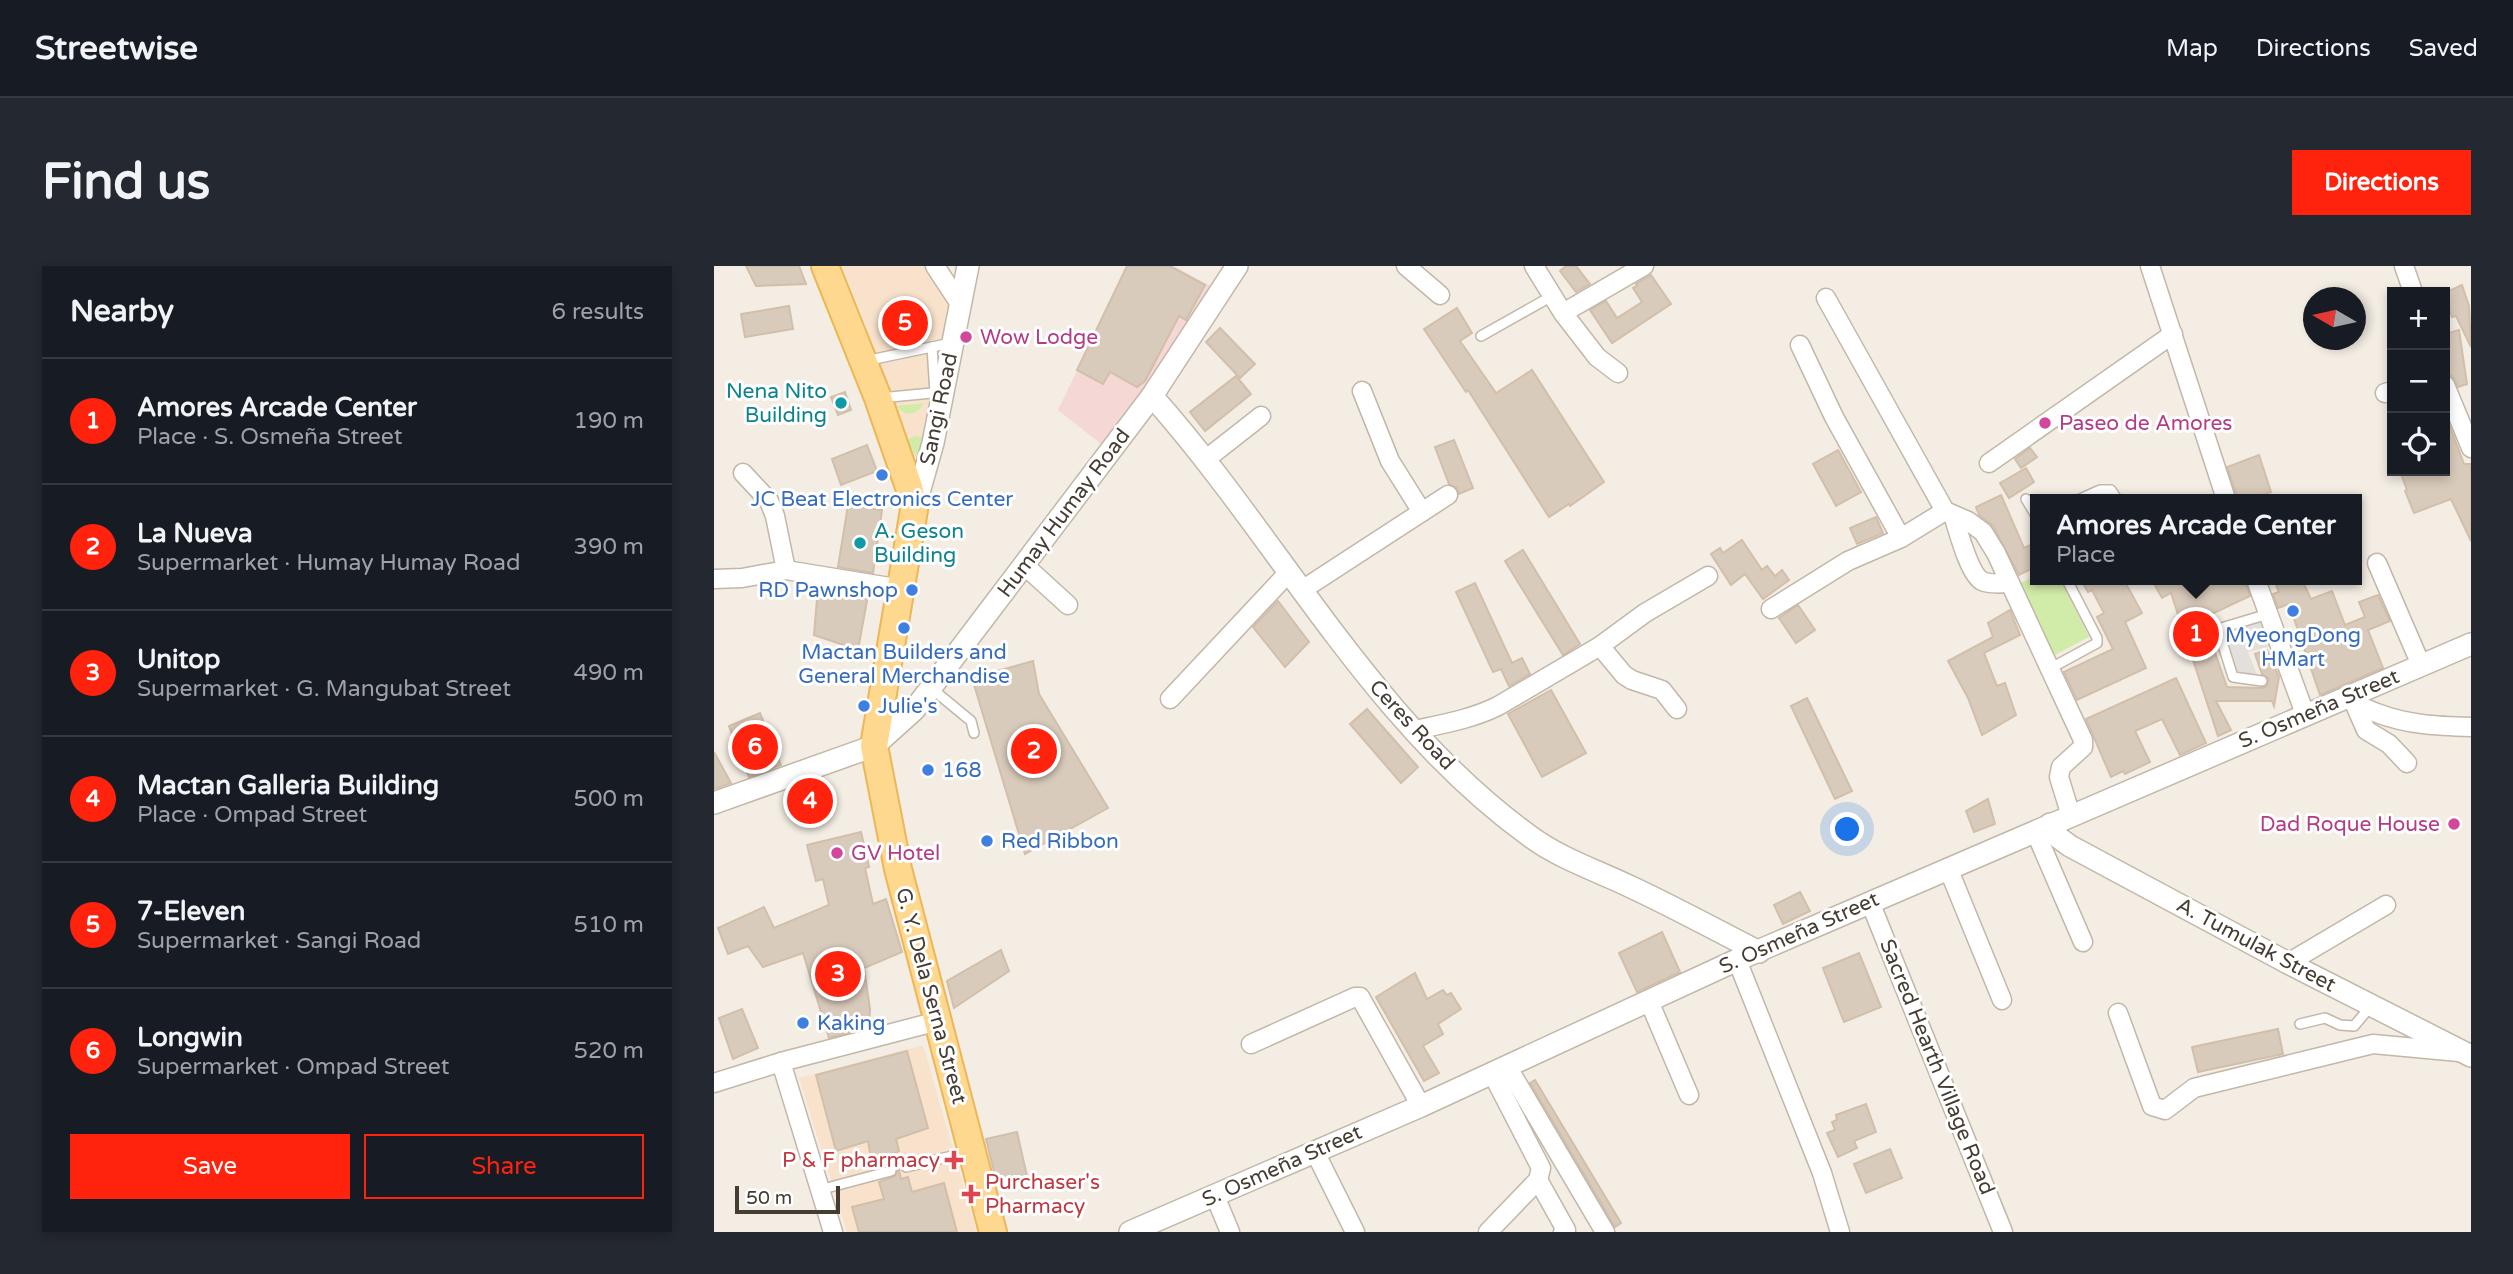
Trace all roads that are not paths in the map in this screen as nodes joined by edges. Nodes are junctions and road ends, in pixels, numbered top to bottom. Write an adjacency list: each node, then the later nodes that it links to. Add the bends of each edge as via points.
1 (825, 266): 21 (main road)
2 (935, 266): 14 (street)
3 (968, 266): 14 (street, Sangi Road)
4 (1237, 266): 25 (street, Humay Humay Road)
5 (1406, 266): 11 (street)
6 (1534, 266): 12 (street)
7 (1644, 266): 15 (street)
8 (2150, 266): 16 (street)
9 (2404, 266): 10 (street)
10 (2411, 287)
11 (1440, 295)
12 (1552, 296): 15 (street); 17 (lane)
13 (1826, 298): 41 (street)
14 (960, 304): 18 (street, Sangi Road)
15 (1563, 313): 22 (street, via 1598,359)
16 (2172, 334): 31 (street); 35 (street)
17 (1481, 336)
18 (953, 343): 20 (lane); 24 (street, Sangi Road)
19 (1800, 345): 42 (street)
20 (932, 347): 21 (lane); 24 (lane)
21 (864, 362): 27 (main road)
22 (1618, 373)
23 (1362, 391): 40 (street, via 1390,461)
24 (939, 392): 27 (lane); 39 (street, Sangi Road, via 928,468)
25 (1152, 396): 30 (street, Ceres Road); 44 (street, Humay Humay Road)
26 (2450, 397): 29 (street)
27 (878, 398): 39 (main road)
28 (1261, 416): 30 (street)
29 (2471, 448)
30 (1205, 460): 46 (street, Ceres Road)
31 (1989, 463)
32 (743, 473): 45 (street, via 769,501)
33 (2092, 494): 34 (lane, via 2101,490)
34 (2115, 494)
35 (2224, 494)
36 (1448, 495): 40 (street)
37 (2026, 499): 38 (lane)
38 (2030, 506)
39 (914, 510): 52 (main road, G. Y. Dela Serna Street)
40 (1422, 512): 53 (street)
41 (1949, 513): 42 (street); 49 (street, via 1983,532); 49 (street, via 1973,571 1981,580)
42 (1901, 538): 55 (street, via 1848,561)
43 (2376, 564): 59 (street)
44 (1024, 565): 54 (street); 62 (street, Humay Humay Road)
45 (786, 570): 48 (street); 52 (street)
46 (1289, 572): 53 (street, Ceres Road); 63 (street)
47 (1708, 576): 58 (street)
48 (714, 579)
49 (2010, 583): 60 (street)
50 (2070, 585): 60 (lane, via 2097,643)
51 (2258, 585): 56 (street)
52 (902, 589): 70 (main road, G. Y. Dela Serna Street)
53 (1302, 590): 68 (street, Ceres Road, via 1366,677)
54 (1068, 605)
55 (1771, 609)
56 (2268, 614): 61 (lane, via 2218,629 2233,677); 66 (street, via 2286,682)
57 (2471, 643): 59 (street, S. Osmeña Street)
58 (1600, 646): 65 (street, via 1623,675 1662,690); 68 (street, via 1486,712)
59 (2421, 665): 64 (street, S. Osmeña Street)
60 (2051, 668): 73 (street, via 2083,740 2083,747 2062,767 2059,777)
61 (2262, 681)
62 (931, 688): 69 (lane, via 971,722); 70 (street, Humay Humay Road)
63 (1170, 699)
64 (2352, 701): 66 (street, S. Osmeña Street); 67 (street, via 2398,721); 71 (street, via 2366,730 2389,744)
65 (1677, 709)
66 (2305, 714): 73 (street, S. Osmeña Street)
67 (2471, 727)
68 (1415, 730): 79 (street, Ceres Road, via 1473,789 1533,839)
69 (974, 733)
70 (874, 746): 72 (street); 86 (main road, G. Y. Dela Serna Street, via 898,869)
71 (2407, 763)
72 (714, 803)
73 (2071, 816): 74 (street, S. Osmeña Street)
74 (2042, 827): 75 (street, S. Osmeña Street); 78 (street); 81 (street, A. Tumulak Street)
75 (1948, 868): 76 (street, S. Osmeña Street); 82 (street)
76 (1870, 902): 79 (street, S. Osmeña Street); 111 (street, Sacred Hearth Village Road)
77 (2386, 905): 81 (street)
78 (2083, 942)
79 (1759, 952): 80 (street, S. Osmeña Street)
80 (1737, 960): 83 (street, S. Osmeña Street); 110 (street, via 1822,1173)
81 (2288, 963): 84 (street, A. Tumulak Street)
82 (2002, 1000)
83 (1649, 1001): 91 (street, S. Osmeña Street); 93 (street)
84 (2371, 1006): 87 (lane, via 2354,1026 2325,1018); 89 (street, A. Tumulak Street)
85 (2118, 1013): 89 (street, via 2152,1106 2157,1109 2169,1108 2194,1088 2210,1083 2373,1044)
86 (938, 1021): 90 (street); 95 (main road, G. Y. Dela Serna Street)
87 (2300, 1024)
88 (1251, 1044): 94 (street, via 1358,997)
89 (2468, 1055)
90 (780, 1062): 92 (street); 100 (street)
91 (1499, 1069): 94 (street, S. Osmeña Street); 99 (street, via 1541,1168); 109 (street)
92 (714, 1083)
93 (1689, 1096)
94 (1421, 1106): 96 (street, S. Osmeña Street)
95 (971, 1151): 97 (lane); 103 (main road, G. Y. Dela Serna Street)
96 (1315, 1152): 101 (street, S. Osmeña Street); 106 (street)
97 (906, 1167)
98 (891, 1171): 100 (lane)
99 (1538, 1180): 107 (street); 108 (street, via 1566,1230)
100 (819, 1190): 102 (street)
101 (1215, 1196): 104 (street, S. Osmeña Street); 105 (street)
102 (829, 1231)
103 (993, 1232)
104 (1130, 1232)
105 (1230, 1232)
106 (1355, 1232)
107 (1488, 1232)
108 (1563, 1232)
109 (1605, 1232)
110 (1840, 1232)
111 (2003, 1232)

